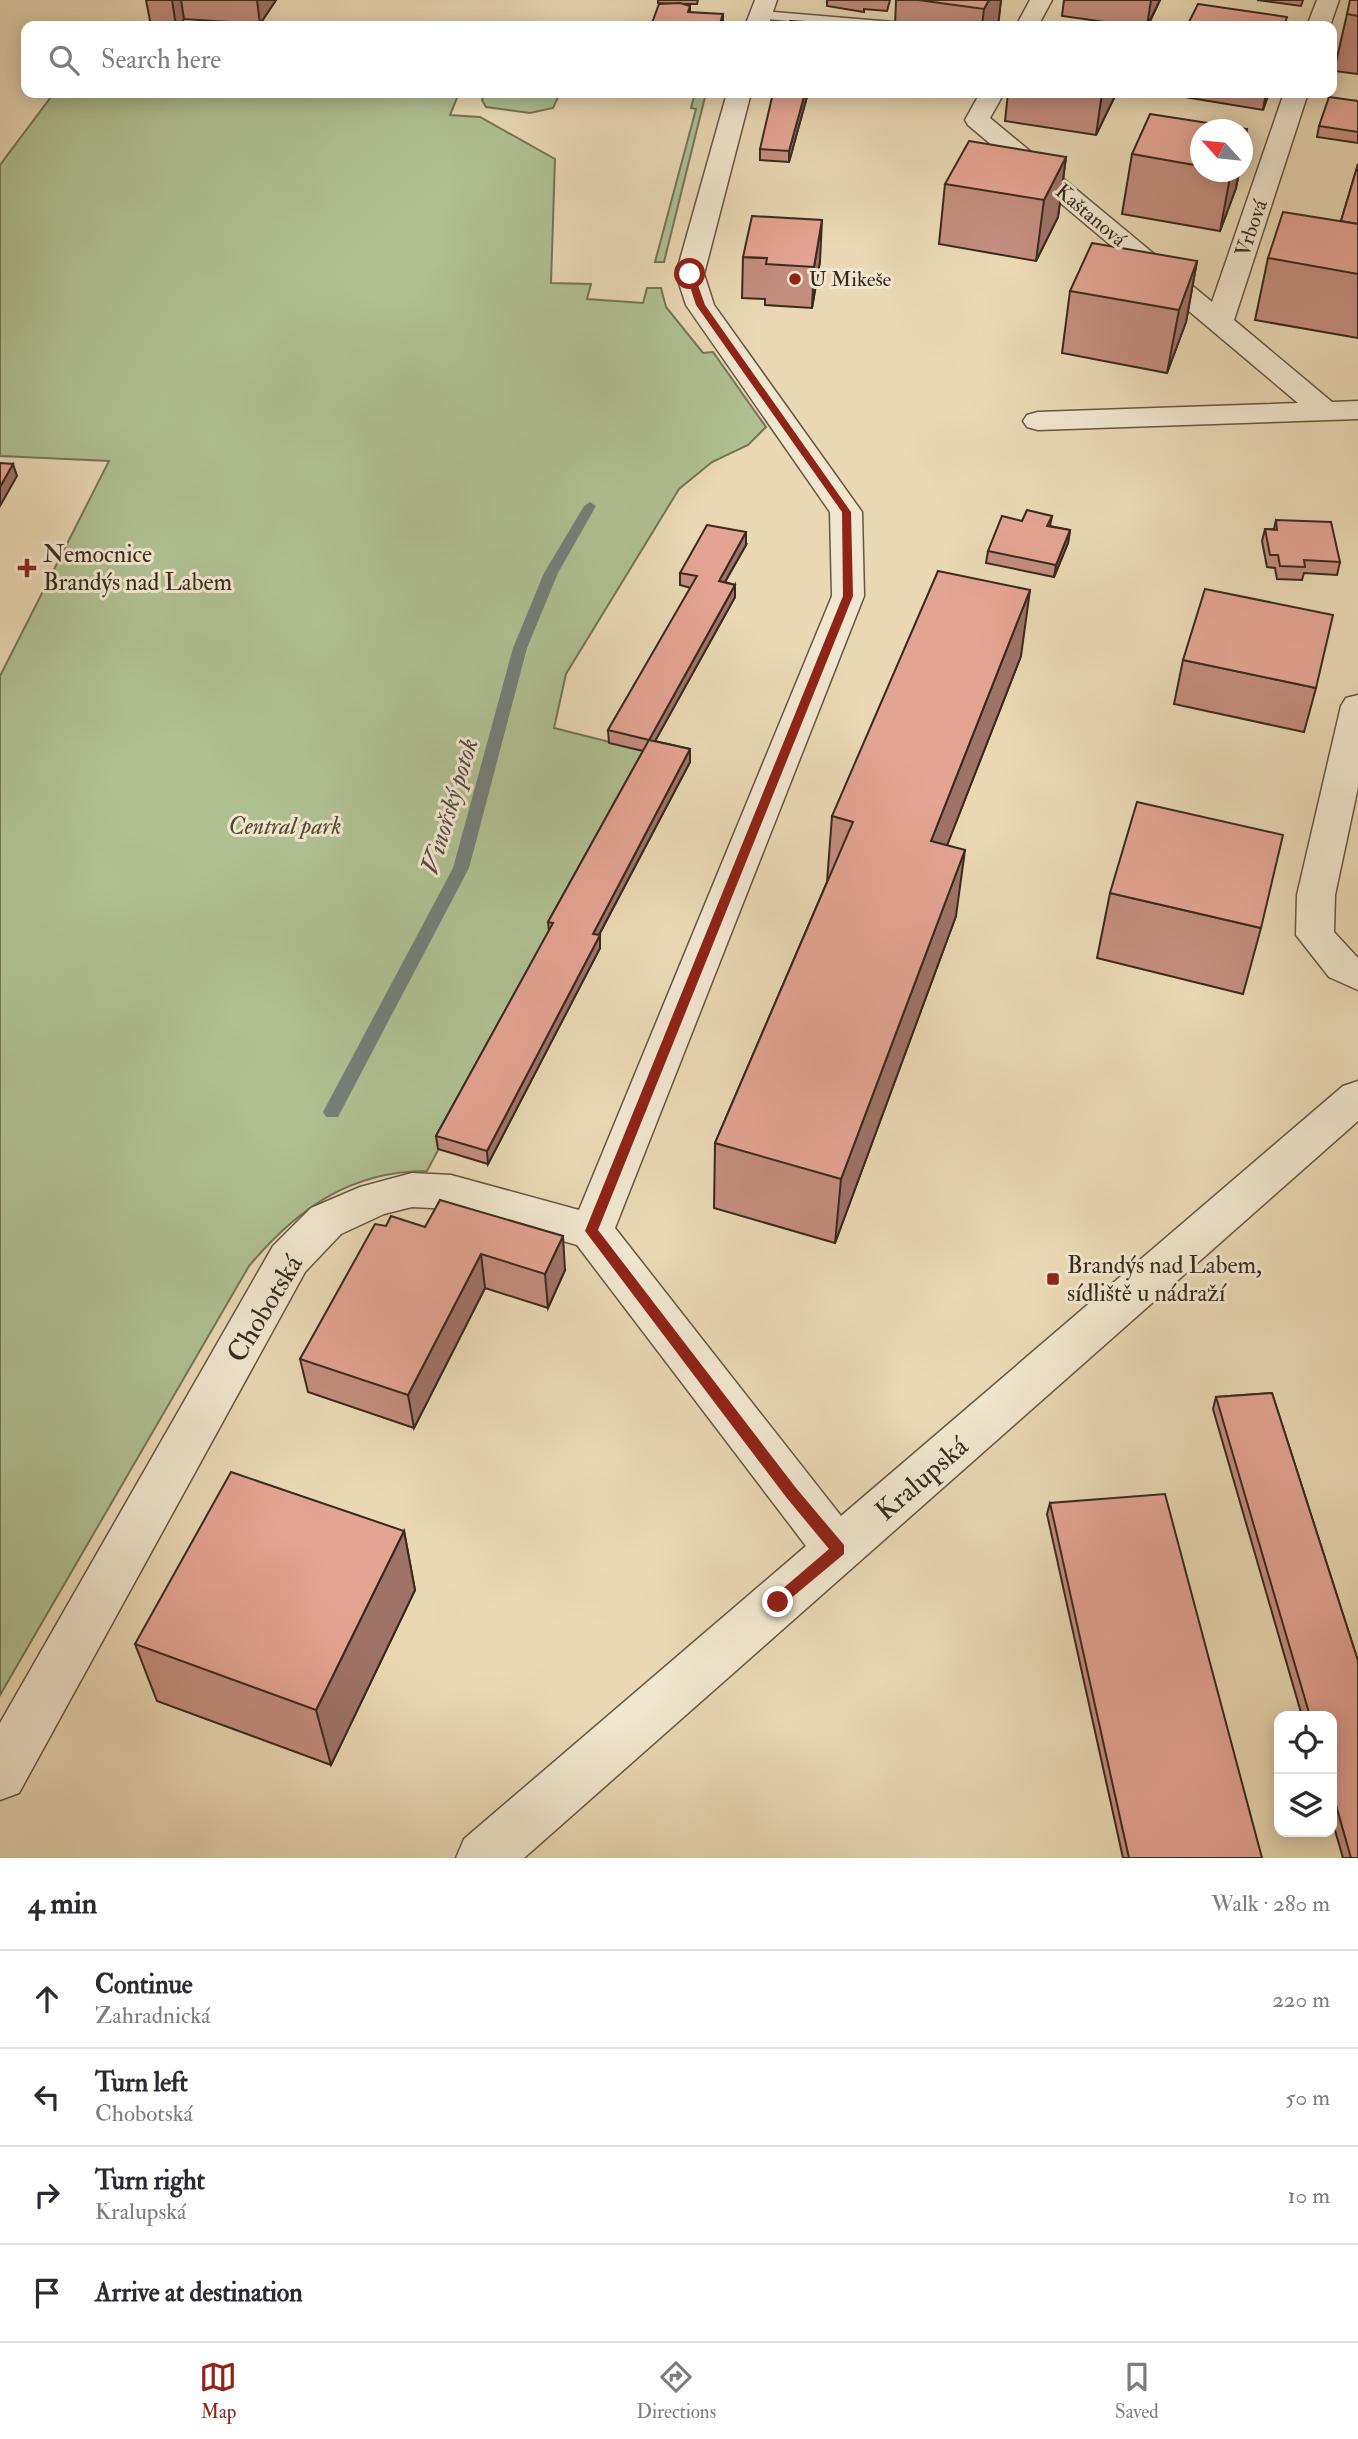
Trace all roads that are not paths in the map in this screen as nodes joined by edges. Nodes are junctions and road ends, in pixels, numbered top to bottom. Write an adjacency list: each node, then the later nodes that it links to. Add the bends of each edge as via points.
1 (1041, 0): 5 (street)
2 (1328, 0): 6 (street)
3 (761, 14): 4 (lane)
4 (879, 21)
5 (1030, 21)
6 (1321, 21)
7 (738, 98): 17 (street, via 690,274 701,305 846,512 848,596)
8 (989, 98): 10 (street, Kaštanová, via 977,120)
9 (1294, 98): 10 (street, Vrbová)
10 (1219, 323): 12 (street, Kaštanová)
11 (1358, 410): 12 (street)
12 (1325, 411): 13 (street)
13 (1038, 421)
14 (1358, 706): 15 (street, via 1315,895 1315,935 1343,967)
15 (1358, 976)
16 (1358, 1097): 18 (street, Kralupská)
17 (592, 1231): 18 (street); 19 (street, Chobotská, via 451,1192 412,1190 375,1199 326,1221 289,1259)
18 (839, 1549): 20 (street, Kralupská)
19 (0, 1774)
20 (482, 1858)

